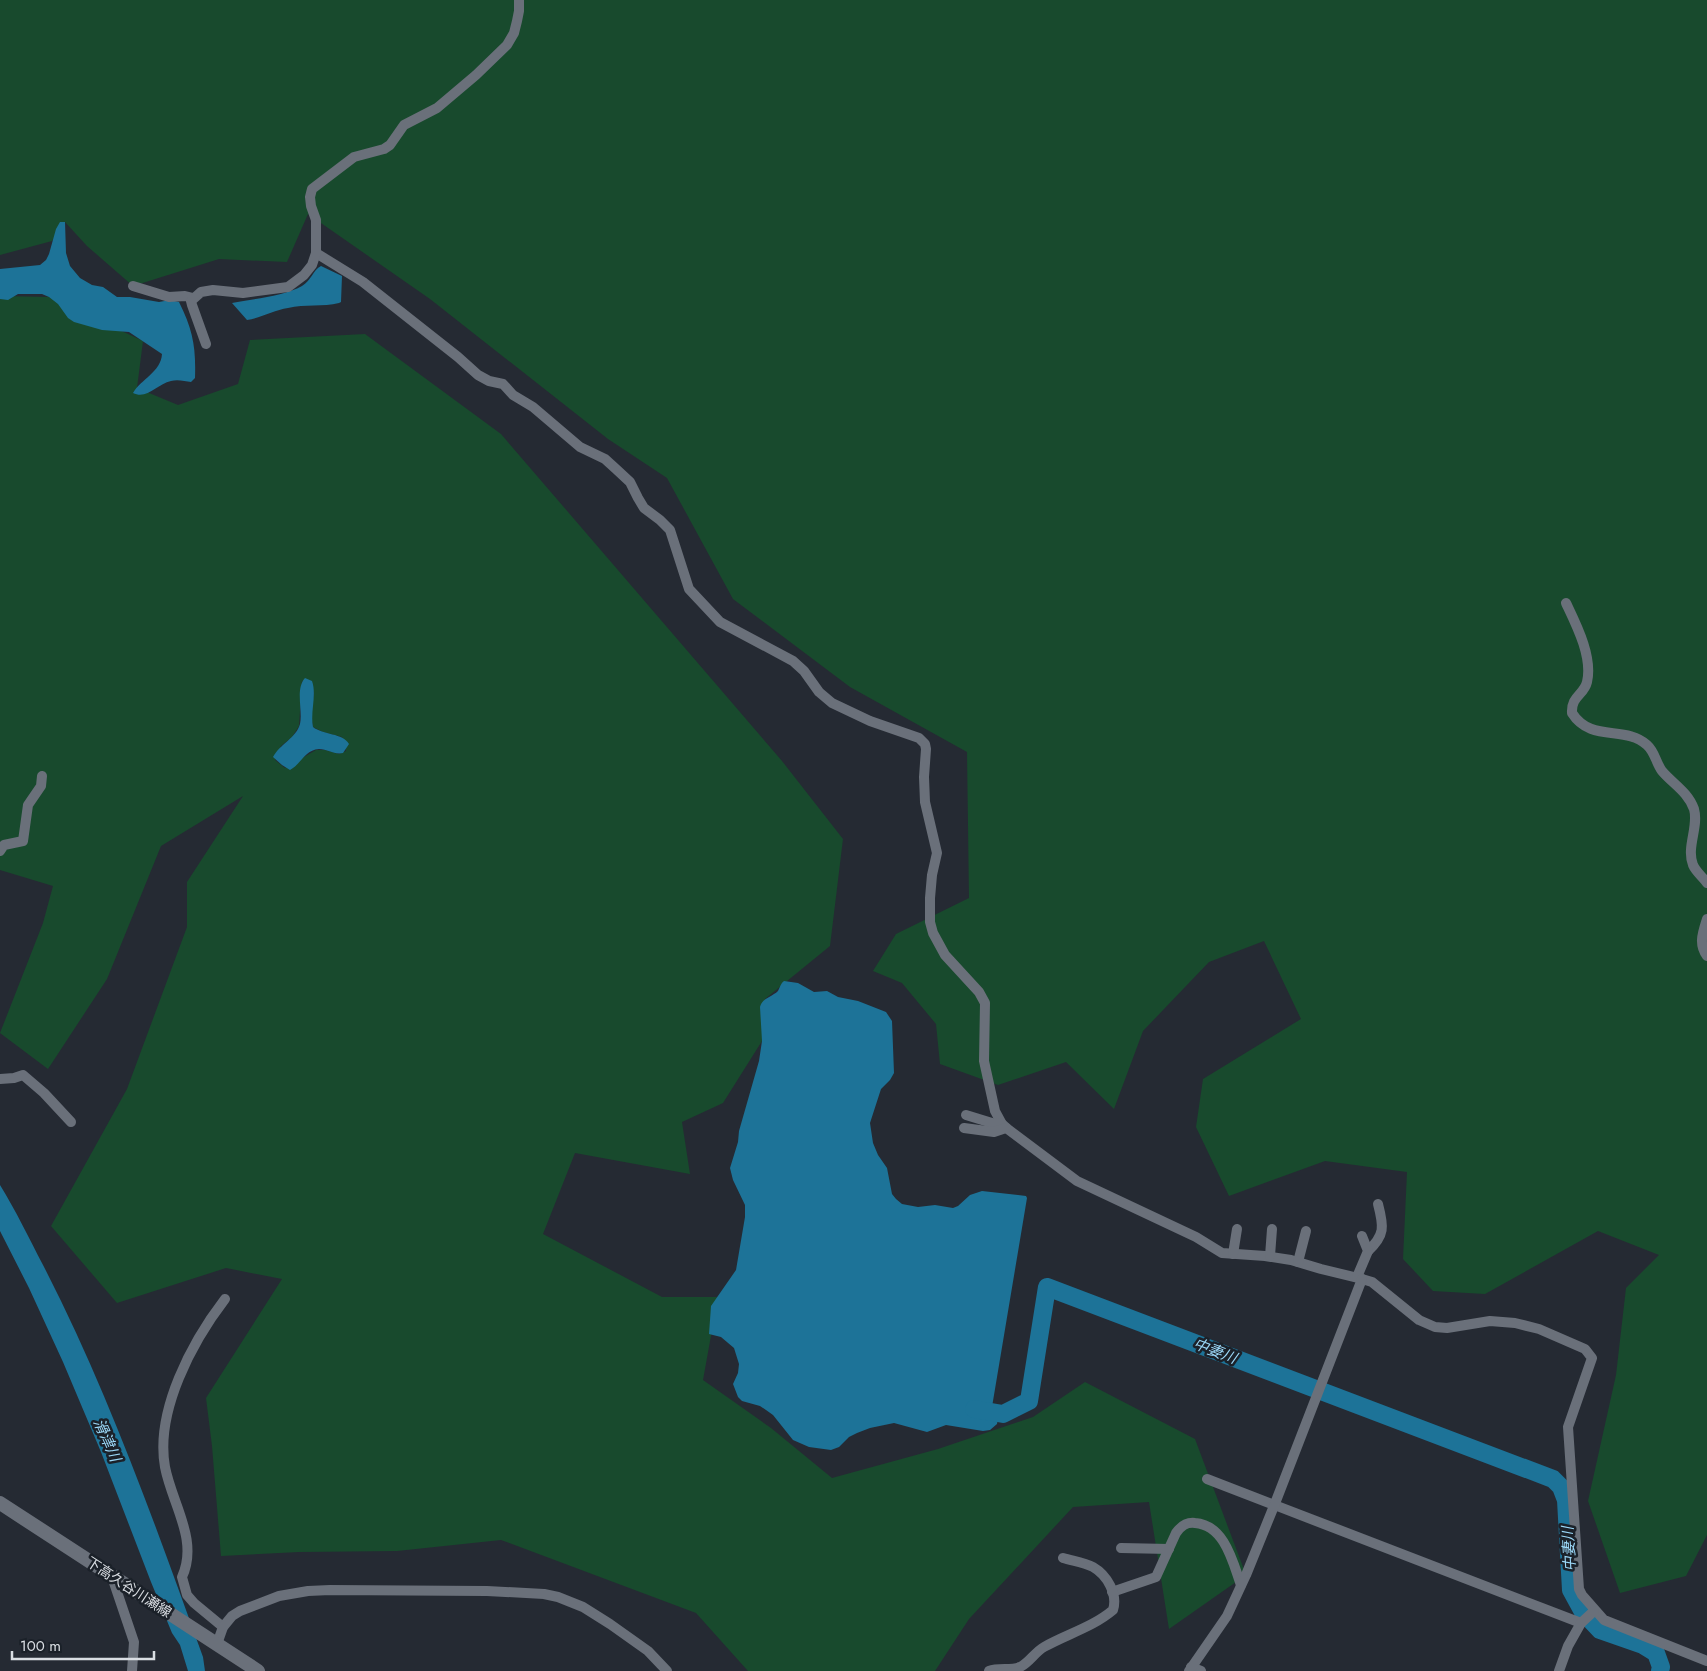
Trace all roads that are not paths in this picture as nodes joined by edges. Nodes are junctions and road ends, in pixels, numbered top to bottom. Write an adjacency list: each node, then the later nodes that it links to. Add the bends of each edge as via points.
1 (518, 0): 2 (street, via 520,11 507,45 476,76 437,108 404,126 390,145 354,157 312,189)
2 (316, 253): 4 (street, via 304,275 288,287 243,293 213,290 201,292); 15 (street, via 364,282 478,375 489,382 503,384 575,444 605,459 616,469 630,482 644,508 670,530 689,589 720,622 793,661 818,692 832,703 870,721 919,738 925,744 925,802 937,853 932,875 930,922 945,955 985,1003 984,1061 995,1111)
3 (133, 286): 4 (street, via 169,297)
4 (193, 298): 5 (street, via 192,306)
5 (206, 344)
6 (1566, 602): 9 (street, via 1584,646 1587,666 1587,684 1573,702 1572,713 1583,725 1595,731 1639,740 1649,748 1662,772 1681,788 1694,810 1692,858 1695,868)
7 (42, 776): 8 (street, via 41,786 28,805 23,841 4,846)
8 (0, 851)
9 (1707, 883)
10 (1707, 919): 11 (street, via 1702,938 1703,951)
11 (1707, 956)
12 (0, 1079): 14 (street, via 23,1075)
13 (966, 1115): 15 (street)
14 (72, 1122)
15 (1004, 1126): 16 (street, via 994,1132); 23 (street, via 1078,1180 1196,1237 1222,1253)
16 (964, 1128)
17 (1378, 1204): 22 (street, via 1382,1231)
18 (1237, 1228): 23 (street)
19 (1272, 1229): 24 (street)
20 (1306, 1231): 25 (street)
21 (1362, 1236): 22 (street)
22 (1368, 1251): 26 (street)
23 (1234, 1254): 24 (street)
24 (1270, 1256): 25 (street)
25 (1298, 1262): 26 (street)
26 (1359, 1278): 30 (street); 37 (street, via 1372,1282 1426,1324 1447,1328 1490,1321 1515,1323 1539,1329 1590,1354 1592,1358 1568,1432 1579,1589)
27 (225, 1299): 38 (street, via 200,1334 178,1379 163,1432 165,1468 187,1541 188,1555 182,1577 194,1603)
28 (1207, 1479): 30 (street)
29 (0, 1504): 34 (main road, 下高久谷川瀬線)
30 (1274, 1506): 35 (street); 37 (street)
31 (1121, 1548): 32 (street)
32 (1169, 1549): 35 (street, via 1180,1527 1188,1523 1212,1529 1229,1552); 36 (street, via 1156,1577)
33 (1063, 1558): 36 (street, via 1094,1568)
34 (110, 1574): 39 (main road, 下高久谷川瀬線); 42 (street, via 134,1642)
35 (1241, 1585): 41 (street, via 1227,1616)
36 (1112, 1592): 45 (street, via 1115,1598 1113,1610 1104,1618 1044,1647 1025,1665)
37 (1588, 1616): 40 (street); 46 (street, via 1568,1646)
38 (223, 1627): 39 (street); 44 (street, via 240,1611 279,1596 308,1591 435,1590 544,1594 583,1607 648,1651)
39 (213, 1642): 43 (main road, 下高久谷川瀬線)
40 (1707, 1661)
41 (1194, 1670)
42 (132, 1671)
43 (258, 1671)
44 (667, 1671)
45 (989, 1671)
46 (1559, 1671)

